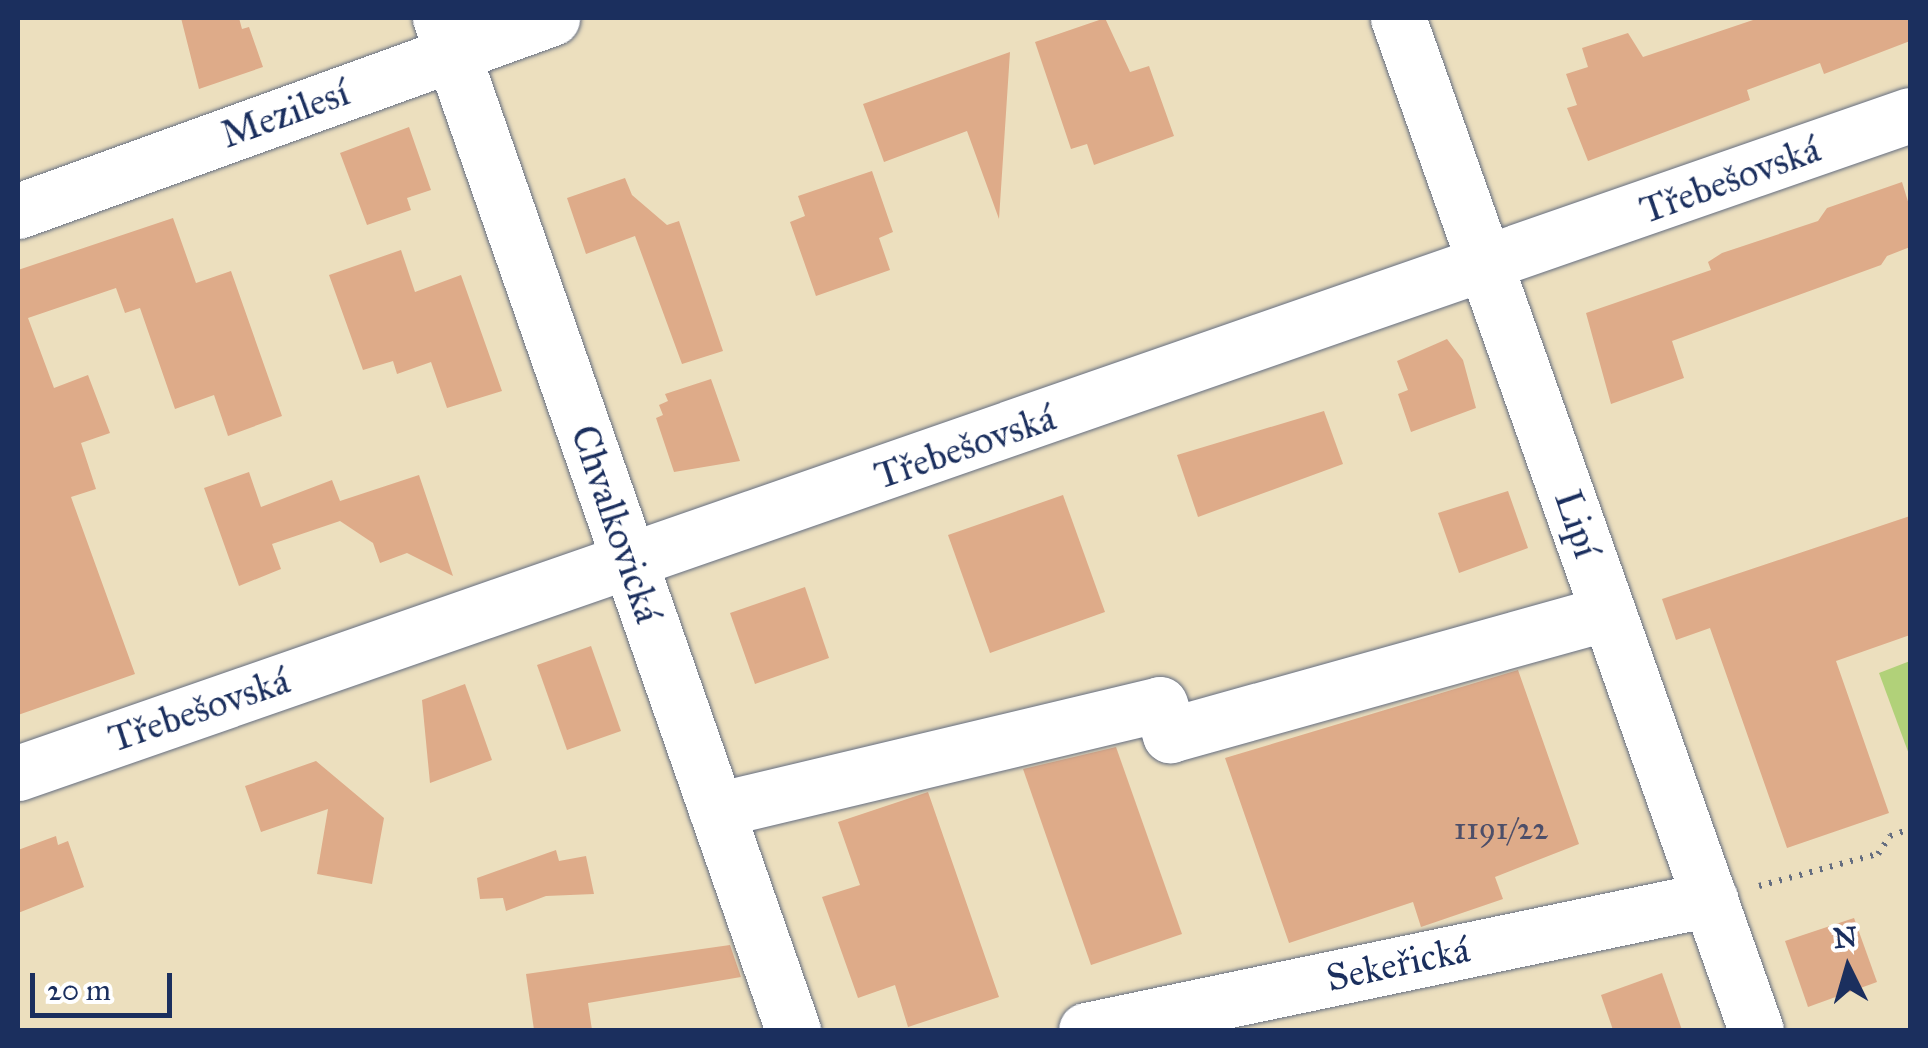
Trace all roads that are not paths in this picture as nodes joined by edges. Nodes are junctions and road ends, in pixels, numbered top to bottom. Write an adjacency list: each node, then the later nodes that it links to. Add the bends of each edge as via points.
1 (552, 18): 3 (street, Mezilesí)
2 (1398, 18): 6 (street, Lipí)
3 (446, 36): 5 (street, Mezilesí); 7 (street, Chvalkovická)
4 (1910, 115): 6 (street, Třebešovská)
5 (18, 211)
6 (1486, 267): 7 (street, Třebešovská); 8 (street, Lipí)
7 (630, 563): 9 (street, Třebešovská); 10 (street, Chvalkovická)
8 (1608, 613): 10 (street, via 1170,734 1160,704); 11 (street, Lipí)
9 (18, 773)
10 (716, 810): 12 (street, Chvalkovická)
11 (1710, 899): 13 (street, Sekeřická); 14 (street, Lipí)
12 (794, 1030)
13 (1086, 1030)
14 (1756, 1030)

